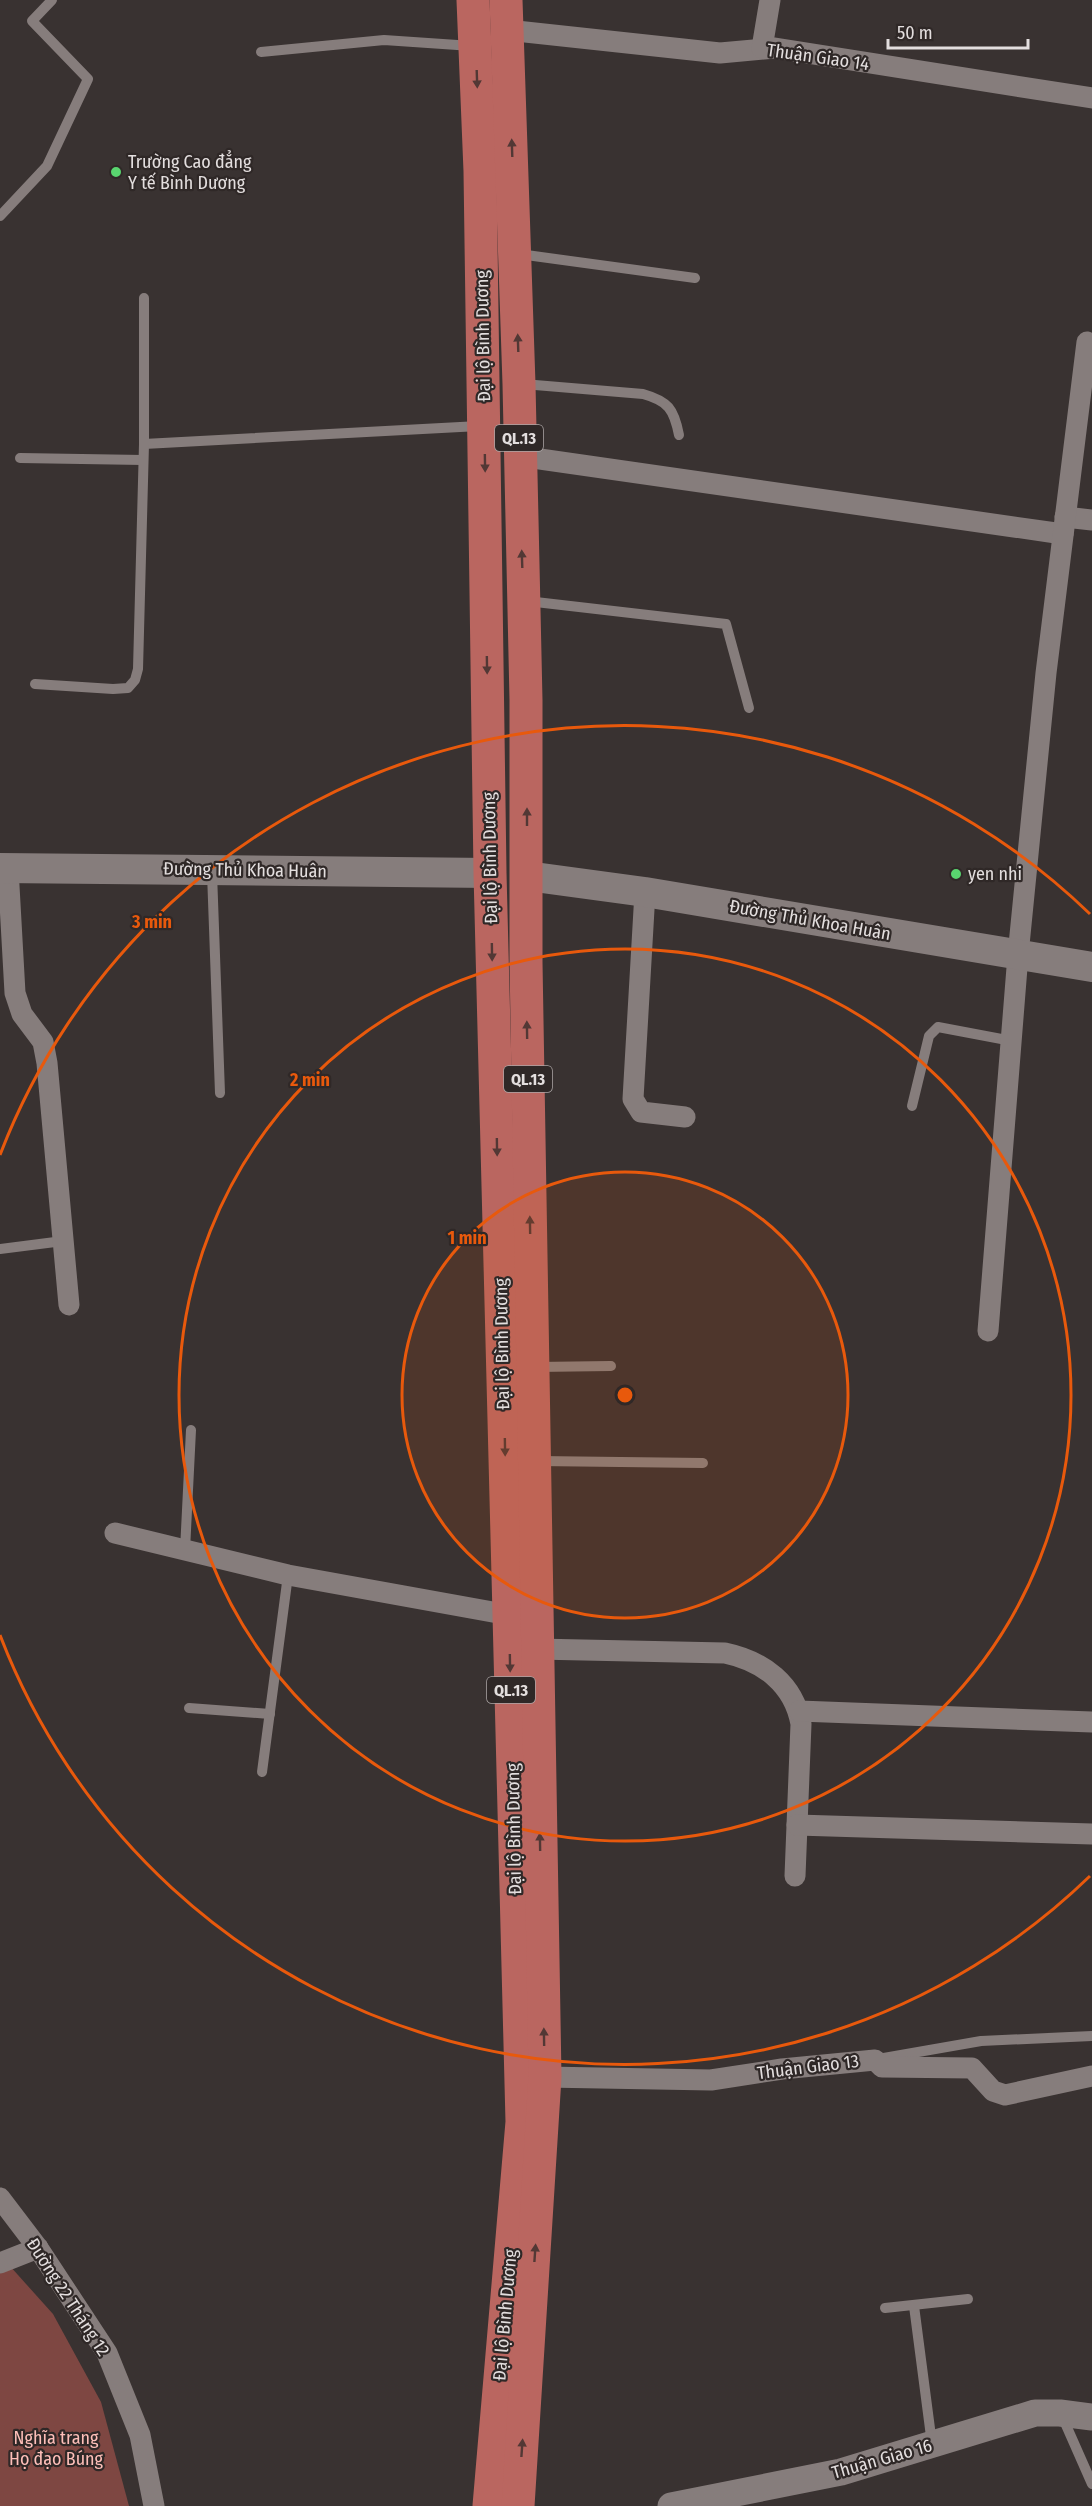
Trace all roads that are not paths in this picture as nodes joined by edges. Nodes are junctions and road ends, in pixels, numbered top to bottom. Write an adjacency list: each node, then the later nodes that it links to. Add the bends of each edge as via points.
1 (52, 0): 9 (lane, via 32,21 88,79 47,166)
2 (473, 0): 5 (highway, Đại lộ Bình Dương / QL.13)
3 (770, 0): 6 (street)
4 (507, 15): 6 (street, Thuận Giao 14, via 720,53); 10 (highway, Đại lộ Bình Dương / QL.13, one-way to 4)
5 (475, 47): 7 (lane, via 384,40); 15 (highway, Đại lộ Bình Dương / QL.13, one-way to 15)
6 (762, 48): 8 (street, Thuận Giao 14)
7 (261, 52)
8 (1092, 98)
9 (0, 216)
10 (515, 253): 11 (lane); 14 (highway, Đại lộ Bình Dương / QL.13, one-way to 10)
11 (695, 278)
12 (144, 298): 17 (lane)
13 (1087, 342): 22 (street)
14 (519, 384): 16 (lane, via 643,394 660,399 671,409); 18 (highway, Đại lộ Bình Dương / QL.13)
15 (485, 426): 17 (lane); 28 (highway, Đại lộ Bình Dương / QL.13, one-way to 28)
16 (679, 435)
17 (144, 444): 20 (lane)
18 (519, 456): 22 (street); 23 (highway, Đại lộ Bình Dương / QL.13, one-way to 18)
19 (20, 458): 20 (lane)
20 (143, 460): 24 (lane, via 135,680 128,688 113,689)
21 (1092, 520): 22 (street)
22 (1064, 525): 31 (street)
23 (523, 600): 25 (lane, via 726,624); 29 (highway, Đại lộ Bình Dương / QL.13, one-way to 23)
24 (35, 684)
25 (749, 708)
26 (4, 868): 27 (main road, Đường Thủ Khoa Huân); 37 (street, via 15,993 22,1014 43,1042 47,1063)
27 (211, 870): 28 (main road, Đường Thủ Khoa Huân); 34 (lane)
28 (490, 873): 29 (highway); 49 (highway, Đại lộ Bình Dương / QL.13, one-way to 49)
29 (528, 876): 30 (main road, Đường Thủ Khoa Huân); 42 (highway, Đại lộ Bình Dương / QL.13, one-way to 29)
30 (645, 892): 31 (main road, Đường Thủ Khoa Huân); 36 (street, via 633,1098 641,1112)
31 (1018, 955): 32 (main road, Đường Thủ Khoa Huân); 33 (street)
32 (1092, 967)
33 (1011, 1041): 35 (lane, via 938,1027 929,1036); 40 (street)
34 (220, 1093)
35 (912, 1106)
36 (685, 1117)
37 (63, 1241): 38 (lane); 39 (street)
38 (0, 1249)
39 (69, 1305)
40 (988, 1331)
41 (611, 1366): 42 (lane)
42 (533, 1367): 44 (highway, Đại lộ Bình Dương / QL.13)
43 (191, 1430): 47 (lane)
44 (534, 1461): 45 (lane); 50 (highway, Đại lộ Bình Dương / QL.13)
45 (703, 1464)
46 (115, 1533): 47 (street)
47 (185, 1550): 48 (street)
48 (288, 1575): 49 (street); 53 (lane)
49 (509, 1615): 75 (highway, Đại lộ Bình Dương / QL.13, one-way to 75, via 522,2122)
50 (536, 1649): 52 (street, via 739,1656 775,1676 792,1695); 62 (highway, Đại lộ Bình Dương / QL.13, one-way to 50)
51 (189, 1708): 53 (lane)
52 (799, 1711): 54 (street); 56 (street)
53 (270, 1714): 55 (lane)
54 (1092, 1722)
55 (262, 1772)
56 (797, 1825): 57 (street); 58 (street)
57 (1092, 1834)
58 (795, 1876)
59 (1092, 2036): 60 (lane, via 981,2041)
60 (875, 2060): 61 (street, Thuận Giao 13, via 882,2067 972,2068 993,2091 1005,2096); 62 (street, Thuận Giao 13, via 711,2080)
61 (1092, 2076)
62 (544, 2077): 76 (highway, Đại lộ Bình Dương / QL.13, one-way to 62)
63 (0, 2199): 64 (street, Đường 22 Tháng 12)
64 (38, 2248): 65 (street); 74 (street, Đường 22 Tháng 12, via 107,2353 140,2435)
65 (0, 2264)
66 (968, 2298): 67 (lane)
67 (914, 2306): 68 (lane); 71 (lane)
68 (885, 2308)
69 (1060, 2413): 70 (street, Thuận Giao 16); 71 (street, Thuận Giao 16, via 1018,2417); 72 (lane)
70 (1092, 2417)
71 (932, 2444): 73 (street, Thuận Giao 16, via 841,2472)
72 (1092, 2484)
73 (678, 2505)
74 (154, 2506)
75 (489, 2506)
76 (518, 2506)

